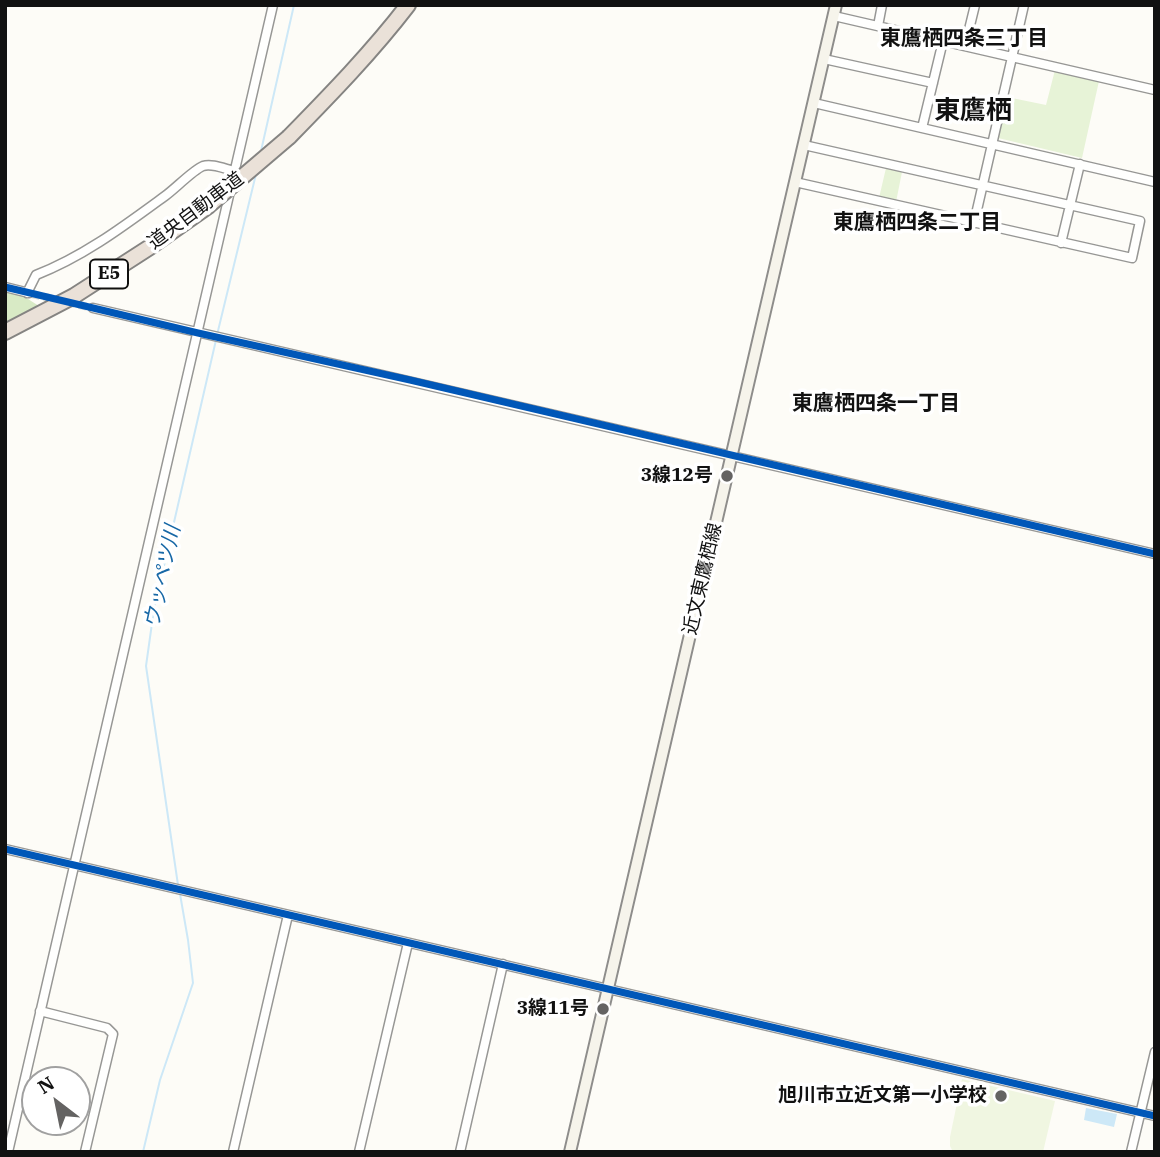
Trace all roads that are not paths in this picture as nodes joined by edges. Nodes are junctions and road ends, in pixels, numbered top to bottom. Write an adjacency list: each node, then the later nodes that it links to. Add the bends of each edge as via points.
1 (273, 5): 21 (street)
2 (398, 5): 15 (highway, 道央自動車道 / E5)
3 (408, 5): 15 (highway, 道央自動車道 / E5)
4 (883, 5): 8 (street)
5 (975, 5): 10 (street)
6 (1024, 5): 11 (street)
7 (835, 11): 8 (street); 12 (street, 近文東鷹栖線)
8 (878, 26): 9 (street)
9 (943, 41): 10 (street); 13 (street)
10 (965, 46): 11 (street)
11 (1012, 57): 14 (street); 18 (street)
12 (824, 59): 13 (street); 16 (street, 近文東鷹栖線)
13 (933, 83): 17 (street)
14 (1155, 90)
15 (335, 91): 30 (highway, 道央自動車道 / E5, bridge, via 207,207 74,296)
16 (814, 103): 17 (street); 19 (street, 近文東鷹栖線)
17 (922, 128): 18 (street)
18 (992, 144): 20 (street); 24 (street)
19 (804, 145): 22 (street, 近文東鷹栖線); 24 (street)
20 (1080, 164): 23 (street); 25 (street)
21 (234, 171): 28 (street, via 211,165 199,168 100,241 36,275 30,293); 31 (street)
22 (795, 182): 26 (street); 32 (street, 近文東鷹栖線)
23 (1155, 182)
24 (982, 186): 25 (street); 26 (street)
25 (1071, 205): 27 (street); 27 (street, via 1140,221 1132,258)
26 (974, 223): 27 (street)
27 (1061, 243)
28 (5, 287)
29 (93, 308): 31 (street)
30 (5, 332)
31 (198, 333): 32 (street); 35 (street)
32 (732, 456): 33 (street); 39 (street, 近文東鷹栖線)
33 (1155, 554)
34 (5, 849): 35 (street)
35 (74, 865): 36 (street); 40 (street)
36 (288, 915): 37 (street); 46 (street)
37 (408, 943): 38 (street); 47 (street)
38 (503, 964): 39 (street); 48 (street)
39 (607, 988): 42 (street); 49 (street, 近文東鷹栖線)
40 (40, 1011): 44 (street); 45 (street, via 107,1028 113,1034)
41 (1155, 1052): 42 (street)
42 (1141, 1113): 43 (street); 50 (street)
43 (1155, 1116)
44 (8, 1152)
45 (85, 1152)
46 (233, 1152)
47 (359, 1152)
48 (460, 1152)
49 (570, 1152)
50 (1131, 1152)

